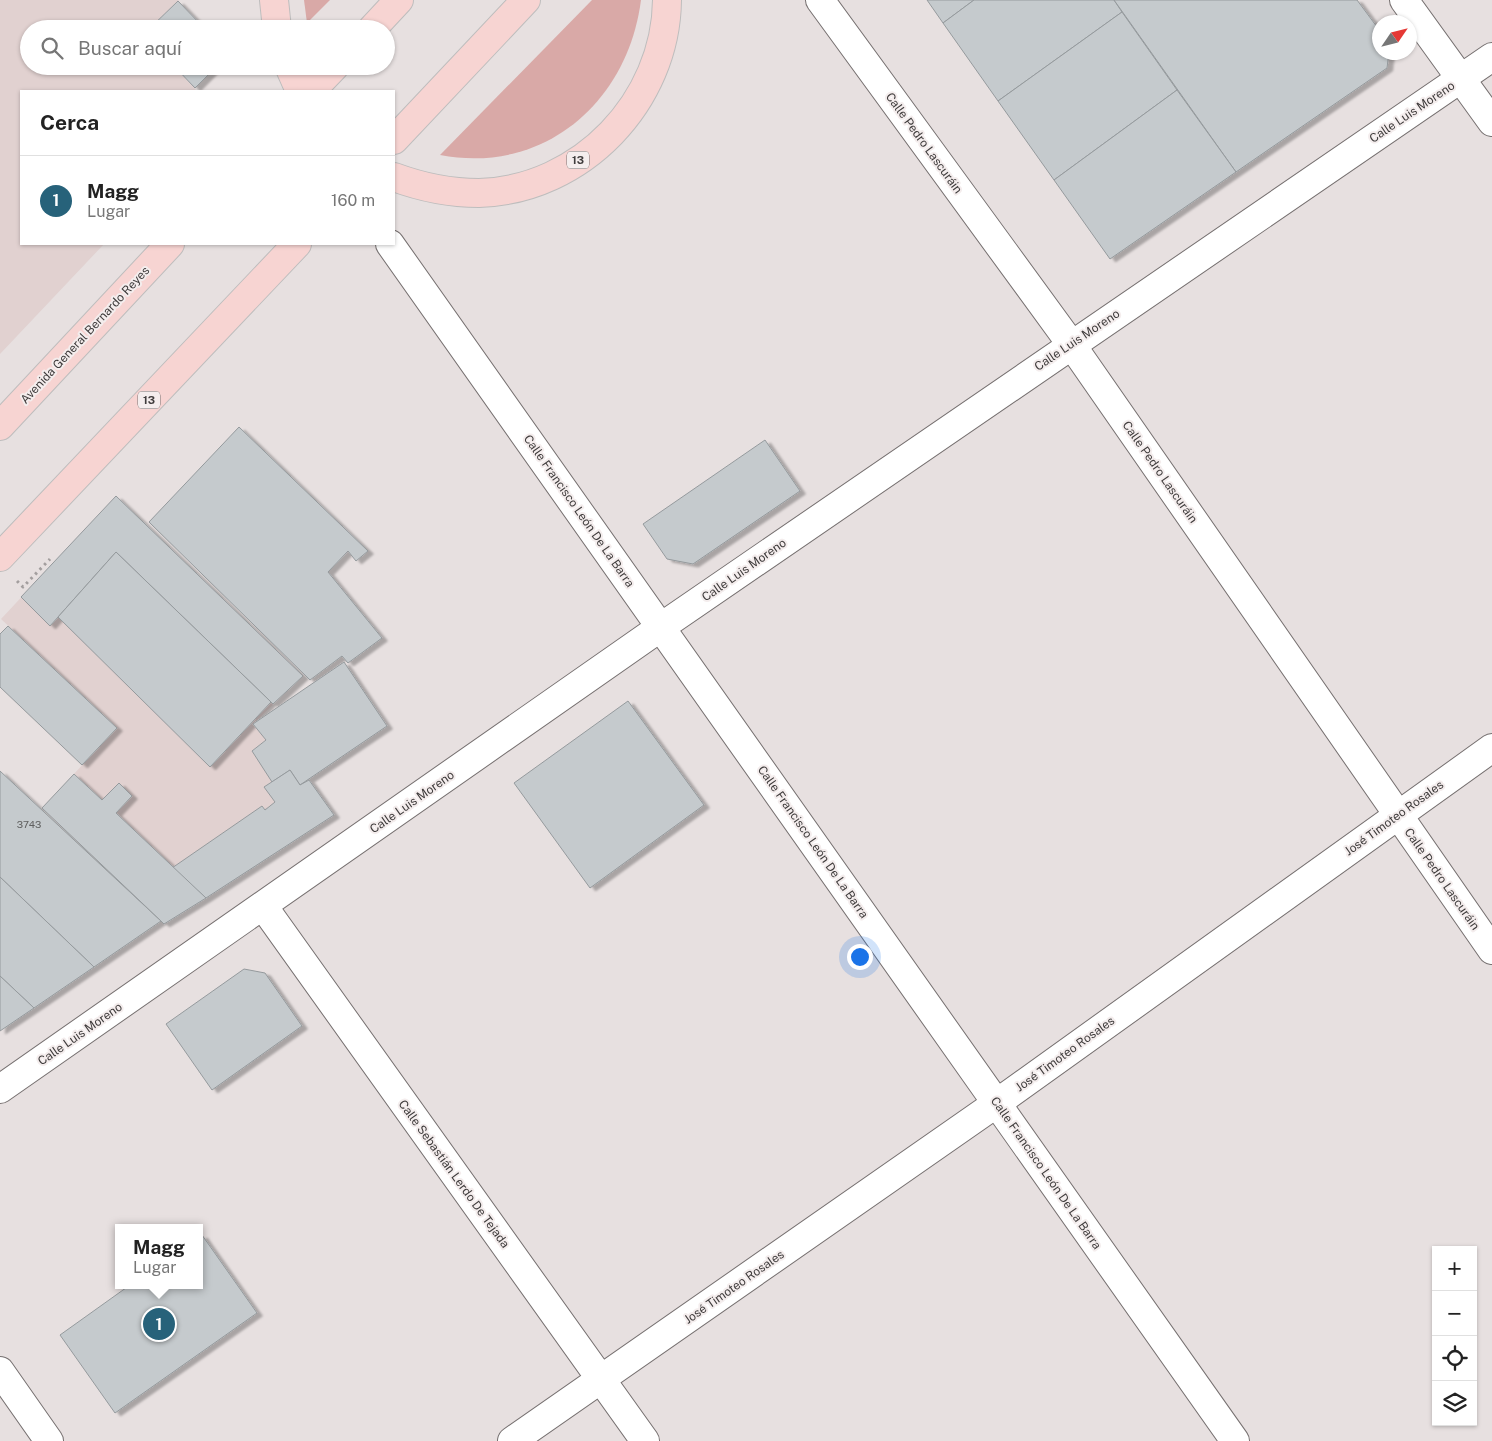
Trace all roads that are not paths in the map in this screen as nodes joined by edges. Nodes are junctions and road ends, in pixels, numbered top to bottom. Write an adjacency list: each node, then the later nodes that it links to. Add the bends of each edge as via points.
1 (274, 0): 7 (main road)
2 (399, 0): 8 (main road)
3 (526, 0): 16 (main road)
4 (667, 0): 17 (main road, 13, via 667,23 651,78 630,113 598,147 557,174 519,187 480,193 442,191)
5 (820, 0): 21 (street, Calle Pedro Lascuráin)
6 (1404, 0): 12 (street)
7 (276, 20)
8 (380, 20)
9 (1492, 57): 12 (street, Calle Luis Moreno)
10 (293, 75): 13 (main road)
11 (326, 75): 14 (main road)
12 (1461, 78): 15 (street); 21 (street, Calle Luis Moreno)
13 (300, 90)
14 (312, 90)
15 (1492, 122)
16 (395, 139)
17 (395, 177)
18 (169, 245): 22 (main road, Avenida General Bernardo Reyes)
19 (296, 245): 23 (main road, 13)
20 (391, 245): 24 (street, Calle Francisco León De La Barra)
21 (1071, 344): 24 (street, Calle Luis Moreno); 26 (street, Calle Pedro Lascuráin)
22 (0, 426)
23 (0, 557)
24 (661, 627): 27 (street, Calle Luis Moreno); 30 (street, Calle Francisco León De La Barra)
25 (1492, 748): 26 (street, José Timoteo Rosales)
26 (1398, 815): 28 (street, Calle Pedro Lascuráin); 30 (street, José Timoteo Rosales)
27 (263, 906): 29 (street, Calle Luis Moreno); 32 (street, Calle Sebastián Lerdo De Tejada)
28 (1492, 950)
29 (0, 1089)
30 (997, 1103): 32 (street, José Timoteo Rosales); 36 (street, Calle Francisco León De La Barra)
31 (0, 1371): 33 (street)
32 (601, 1380): 34 (street, José Timoteo Rosales); 35 (street, Calle Sebastián Lerdo De Tejada)
33 (50, 1441)
34 (512, 1441)
35 (644, 1441)
36 (1235, 1441)

